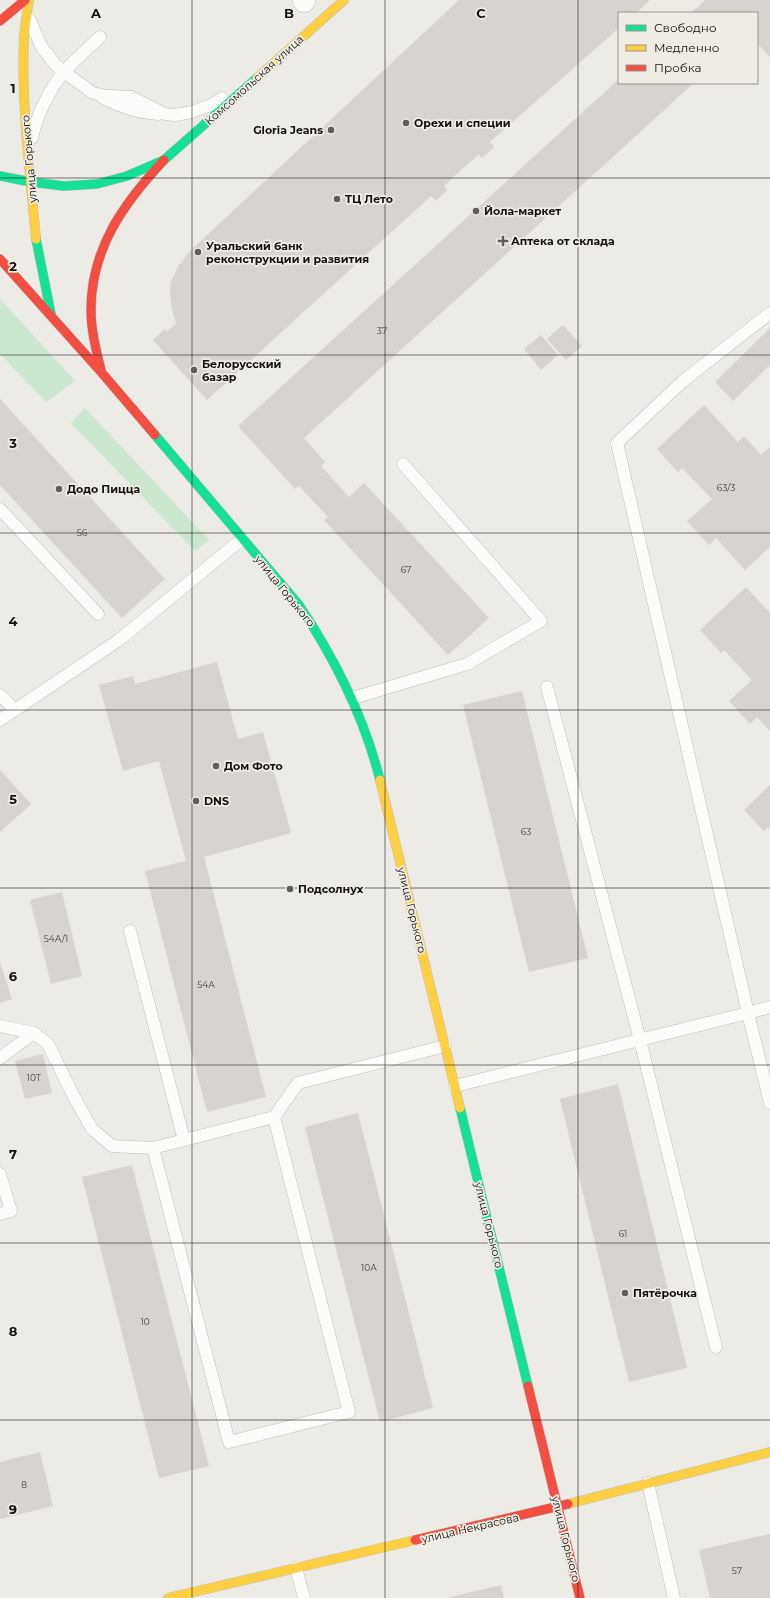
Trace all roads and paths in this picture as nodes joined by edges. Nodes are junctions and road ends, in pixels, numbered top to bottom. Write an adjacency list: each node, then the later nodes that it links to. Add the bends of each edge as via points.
1 (344, 0): 6 (street, Комсомольская улица)
2 (27, 2): 3 (street); 5 (lane, via 30,22 41,46); 8 (street, улица Горького, via 23,82)
3 (0, 21)
4 (100, 37): 5 (lane)
5 (64, 72): 6 (lane, via 94,93 131,97 165,114 175,115 213,104); 8 (lane, via 38,117)
6 (257, 77): 7 (street, Комсомольская улица)
7 (164, 160): 10 (street, Комсомольская улица, via 127,176 96,184 64,186); 14 (street, Комсомольская улица, via 145,179 115,220 99,257 91,306 95,351)
8 (29, 165): 10 (street, улица Горького)
9 (0, 176): 10 (street, Комсомольская улица)
10 (31, 182): 13 (street, улица Горького, via 36,242)
11 (0, 259): 13 (street, улица Горького)
12 (770, 313): 26 (lane, via 683,381 617,443)
13 (51, 316): 14 (street, улица Горького)
14 (102, 373): 17 (street, улица Горького)
15 (404, 464): 21 (lane, via 541,621 467,664)
16 (0, 509): 18 (lane)
17 (242, 539): 21 (street, улица Горького, via 299,605 318,633); 22 (lane, via 119,640)
18 (98, 614)
19 (547, 687): 29 (lane)
20 (0, 695): 22 (lane)
21 (353, 698): 30 (street, улица Горького, via 373,752)
22 (15, 710): 23 (lane)
23 (0, 720)
24 (130, 931): 35 (lane)
25 (770, 1007): 26 (lane)
26 (748, 1012): 29 (lane); 33 (lane)
27 (0, 1026): 28 (lane)
28 (34, 1033): 31 (lane); 36 (lane, via 48,1044 92,1130 112,1146)
29 (640, 1040): 32 (lane); 39 (lane)
30 (445, 1046): 32 (street, улица Горького); 34 (lane, via 298,1083)
31 (0, 1058)
32 (455, 1086): 42 (street, улица Горького)
33 (770, 1103)
34 (274, 1117): 35 (lane); 36 (lane, via 349,1412 229,1442)
35 (184, 1140): 36 (lane)
36 (154, 1148)
37 (0, 1174): 38 (lane, via 11,1211)
38 (0, 1214)
39 (716, 1347)
40 (770, 1452): 41 (street, улица Некрасова)
41 (648, 1483): 42 (street, улица Некрасова); 47 (lane)
42 (558, 1507): 43 (street, улица Некрасова); 46 (street, улица Горького)
43 (296, 1568): 44 (street, улица Некрасова); 45 (lane)
44 (168, 1598)
45 (304, 1598)
46 (580, 1598)
47 (674, 1598)

